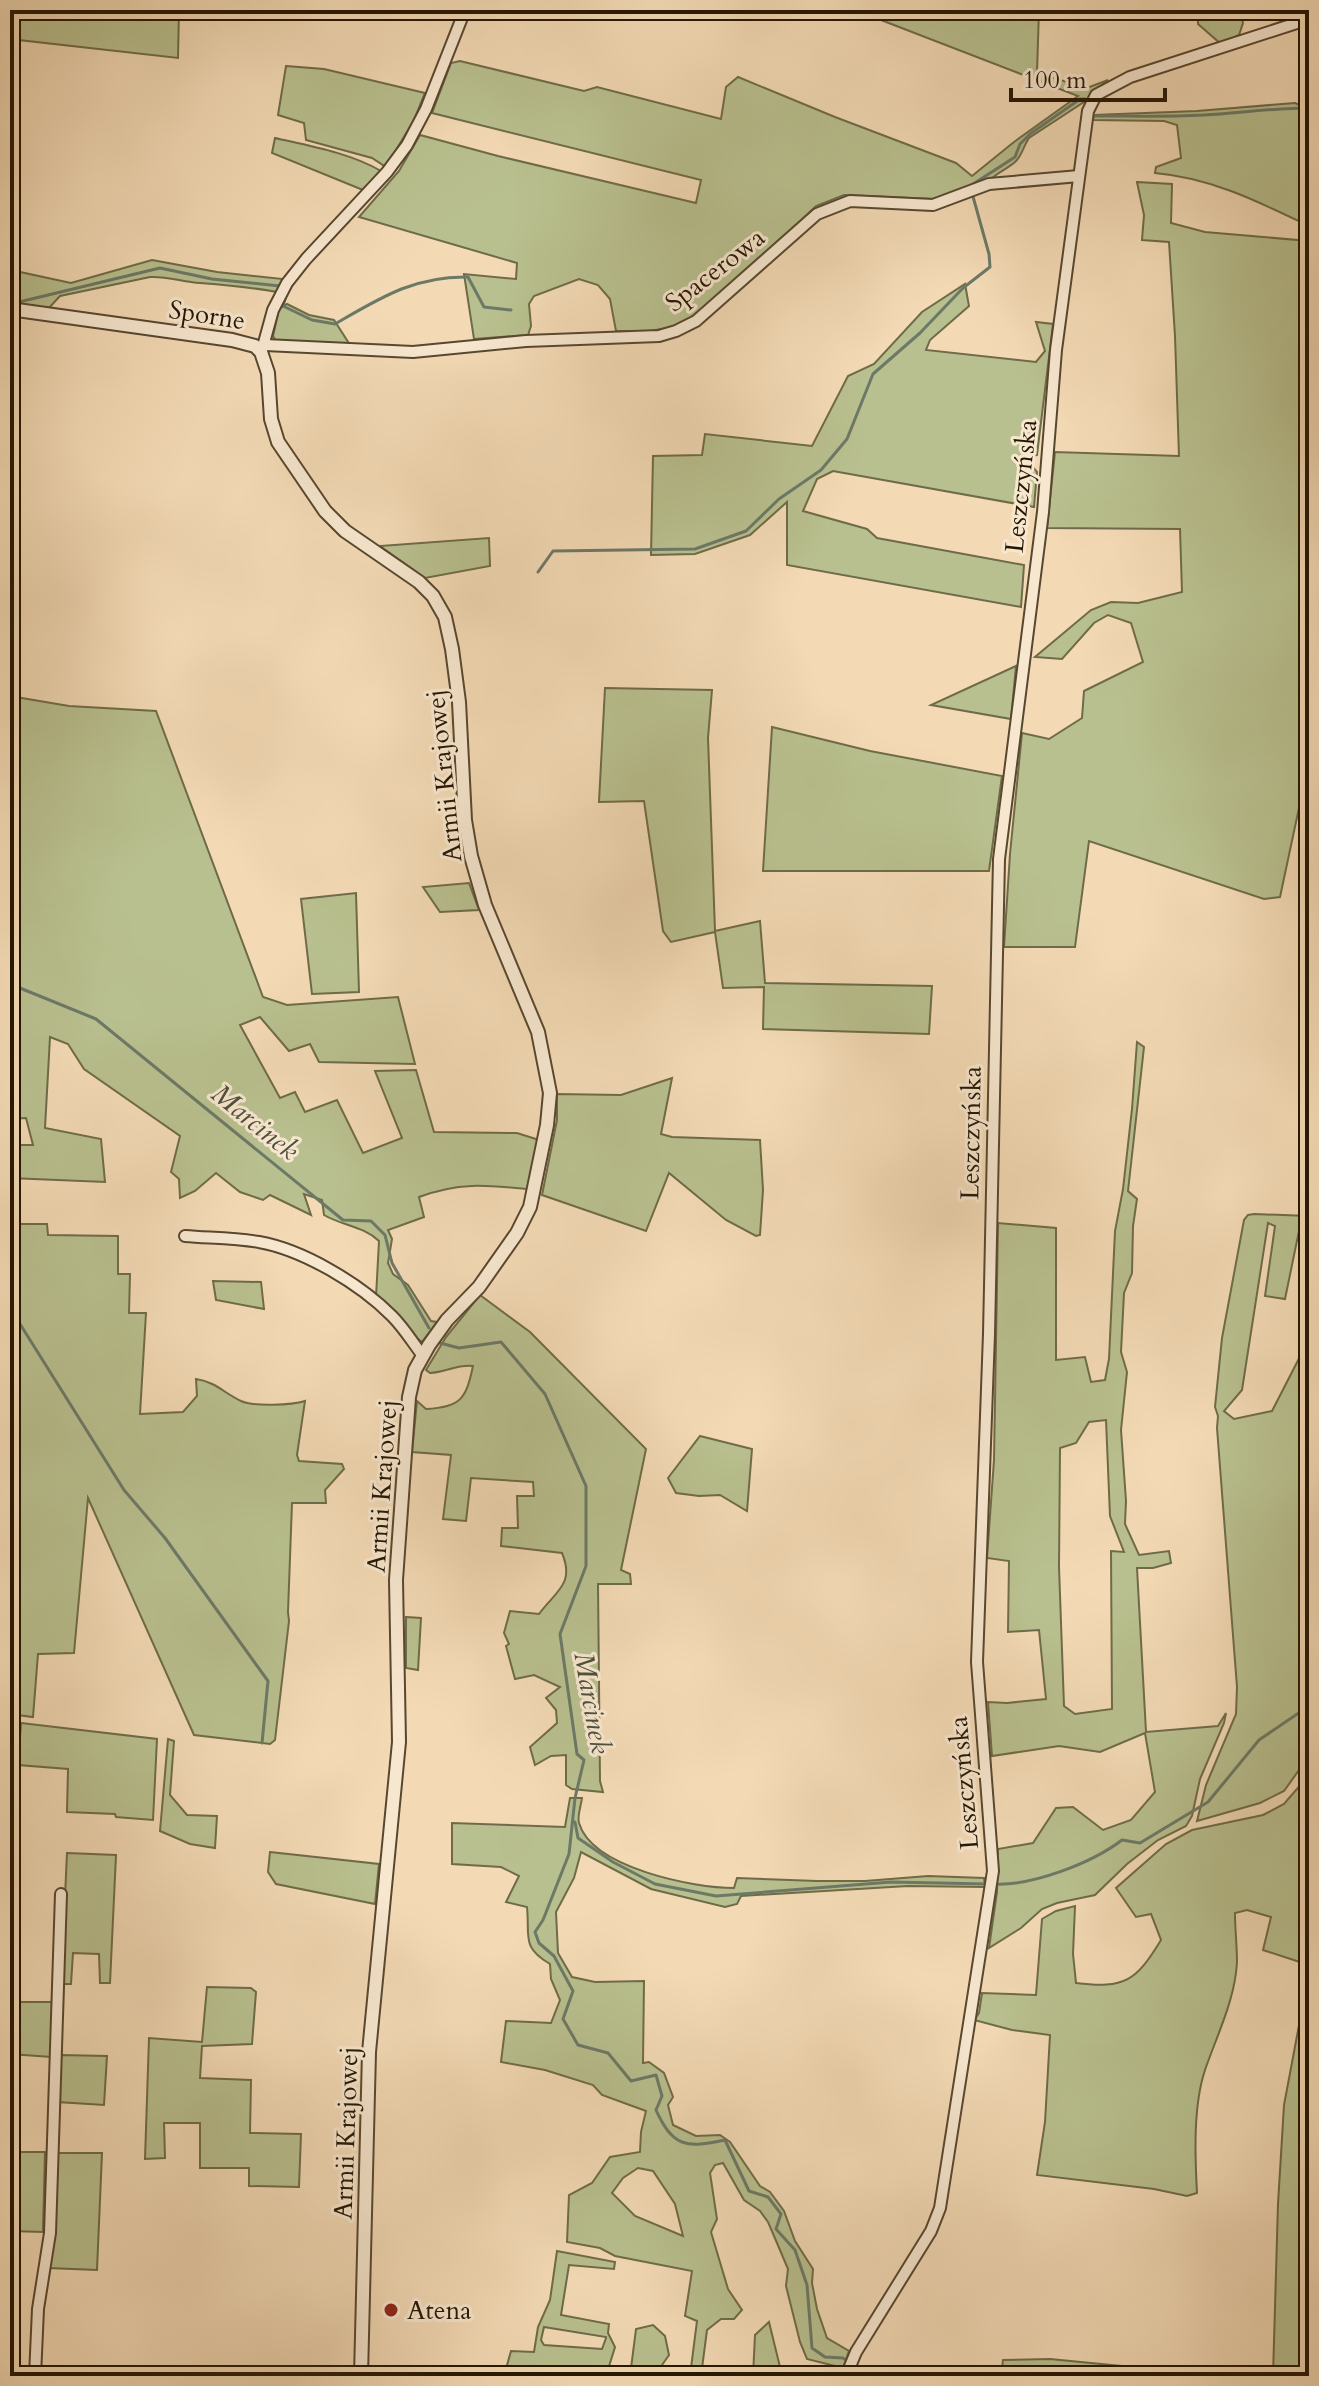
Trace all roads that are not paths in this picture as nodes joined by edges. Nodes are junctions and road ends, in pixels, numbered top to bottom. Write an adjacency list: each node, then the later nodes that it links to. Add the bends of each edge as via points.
1 (465, 10): 5 (street, via 407,145 287,283)
2 (1309, 19): 3 (street, Leszczyńska, via 1109,86 1096,95 1088,111)
3 (1079, 176): 5 (street, Spacerowa, via 989,184 933,205 850,201 817,214 696,321 659,336 413,352); 10 (street, Leszczyńska, via 999,859 977,1662 991,1891 940,2208)
4 (10, 309): 5 (street, Sporne)
5 (263, 348): 6 (street, Sporne, via 271,419 278,442)
6 (301, 478): 8 (street, Armii Krajowej, via 345,531 419,582 445,617 459,702 471,856 485,905 538,1032 548,1073 547,1125 530,1207 505,1253)
7 (185, 1236): 8 (street, via 261,1242 328,1269 393,1317)
8 (423, 1356): 12 (street, Armii Krajowej, via 409,1397 399,1522 399,1742 369,2052)
9 (61, 1894): 11 (street, via 50,2233 38,2309)
10 (847, 2371)
11 (35, 2376)
12 (361, 2376)

